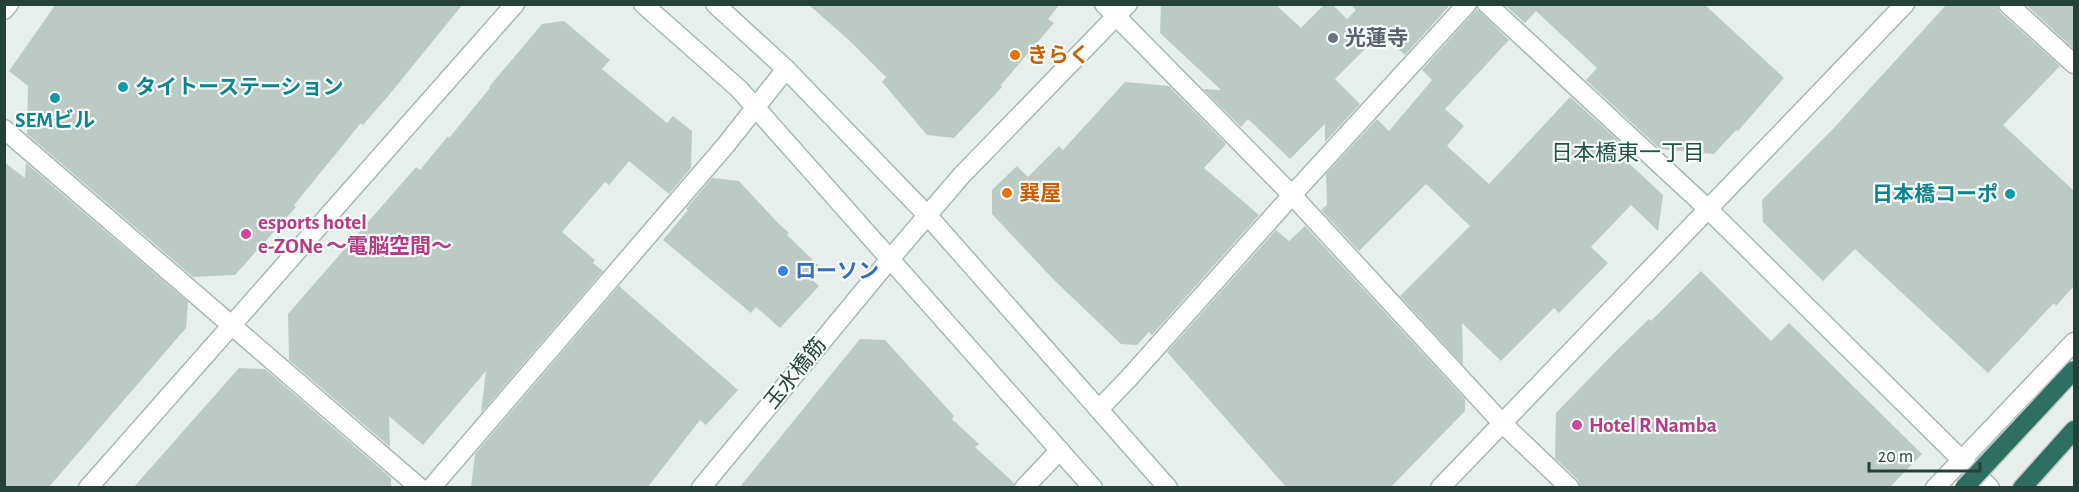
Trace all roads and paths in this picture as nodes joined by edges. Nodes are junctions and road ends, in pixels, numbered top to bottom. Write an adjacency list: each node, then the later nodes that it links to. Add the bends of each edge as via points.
1 (9, 4): 10 (street)
2 (515, 4): 19 (street)
3 (644, 4): 13 (street)
4 (715, 4): 12 (street)
5 (1467, 4): 15 (street)
6 (1487, 4): 16 (street)
7 (1905, 4): 16 (street)
8 (2008, 4): 11 (street)
9 (1117, 8): 15 (street); 17 (street, 玉水橋筋)
10 (4, 10)
11 (2074, 64)
12 (786, 69): 13 (street); 17 (street)
13 (756, 107): 18 (street); 29 (street)
14 (4, 129): 19 (street)
15 (1292, 195): 22 (street); 23 (street)
16 (1707, 208): 23 (street); 26 (street)
17 (928, 216): 18 (street, 玉水橋筋); 22 (street)
18 (890, 259): 25 (street); 30 (street, 玉水橋筋)
19 (232, 326): 27 (street); 28 (street)
20 (2074, 342): 26 (street)
21 (2074, 370): 37 (highway, bridge)
22 (1099, 409): 33 (street)
23 (1502, 423): 34 (street); 35 (street)
24 (2074, 430): 39 (highway)
25 (1060, 450): 31 (street); 32 (street)
26 (1963, 460): 36 (street); 38 (street)
27 (88, 488)
28 (420, 488)
29 (430, 488)
30 (701, 488)
31 (1024, 488)
32 (1093, 488)
33 (1168, 488)
34 (1440, 488)
35 (1570, 488)
36 (1935, 488)
37 (1964, 488)
38 (1990, 488)
39 (2022, 488)

